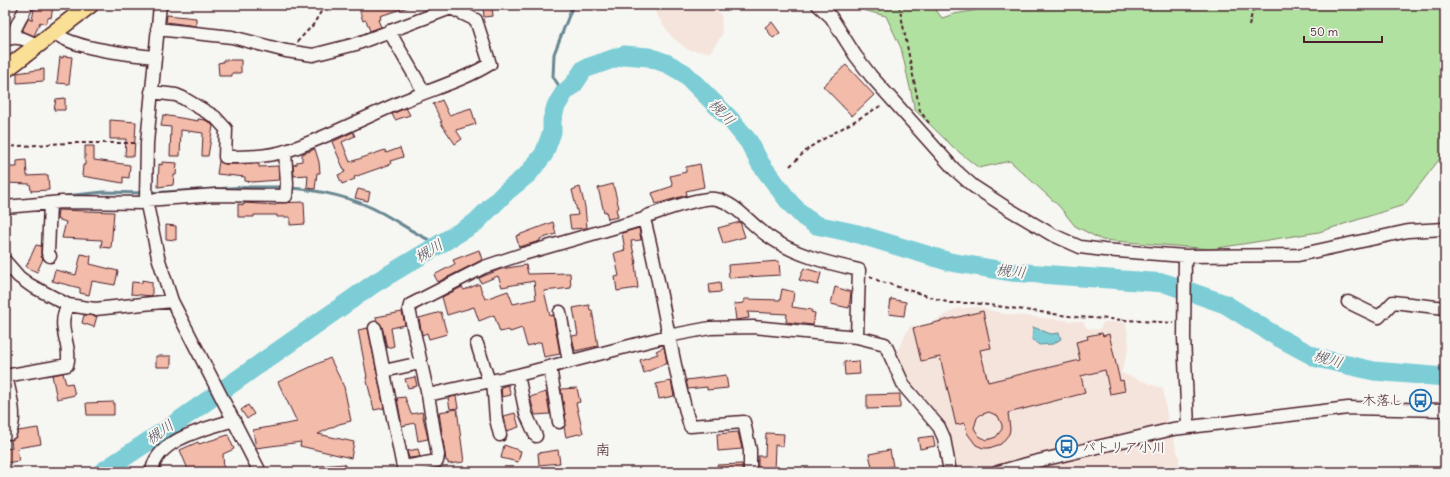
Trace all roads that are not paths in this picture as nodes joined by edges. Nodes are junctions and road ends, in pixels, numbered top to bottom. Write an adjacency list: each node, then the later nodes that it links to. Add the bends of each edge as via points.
1 (27, 5): 8 (street)
2 (90, 5): 7 (main road)
3 (160, 5): 5 (street)
4 (818, 5): 21 (street, via 831,17 855,55 890,97 954,169 973,186 1051,234 1080,246)
5 (157, 30): 6 (street, via 232,37 313,55 356,44); 10 (street)
6 (389, 31): 13 (street); 13 (street, via 452,8 476,20 490,64 472,75)
7 (54, 32): 9 (main road); 10 (street, via 60,37 89,46)
8 (8, 38): 9 (street, via 20,38)
9 (36, 45): 11 (main road)
10 (154, 57): 12 (street)
11 (5, 70)
12 (151, 92): 14 (street, via 176,95 215,117 226,129 225,158); 15 (street, via 147,143)
13 (424, 92): 14 (street)
14 (286, 151): 15 (street, via 286,196 216,196)
15 (147, 201): 16 (street); 23 (street, via 158,257)
16 (50, 203): 17 (street); 20 (street)
17 (5, 207)
18 (644, 219): 29 (street); 30 (street, via 689,203 715,199 729,205 768,236 792,250 859,270); 33 (street, via 484,267 410,305)
19 (1445, 229): 21 (street, via 1408,231 1298,255)
20 (50, 256)
21 (1185, 260): 43 (street)
22 (5, 261): 25 (street, via 30,285)
23 (172, 301): 25 (street, via 94,309); 41 (street)
24 (1348, 302): 26 (street, via 1379,317 1393,302)
25 (68, 306): 37 (street, via 64,313 63,330 69,358 67,365)
26 (1445, 308)
27 (560, 312): 32 (street)
28 (375, 328): 35 (street)
29 (668, 336): 30 (street, via 710,328 753,328); 32 (street); 50 (street, via 690,426 744,422 750,450)
30 (857, 337): 51 (street, via 885,344 904,386 939,427 944,438)
31 (477, 344): 38 (street)
32 (569, 362): 34 (street)
33 (420, 363): 35 (street); 39 (street)
34 (550, 367): 36 (street); 42 (street)
35 (384, 371): 47 (street)
36 (518, 375): 38 (street); 46 (street, via 526,414)
37 (5, 376): 44 (street, via 14,423)
38 (491, 381): 39 (street); 45 (street)
39 (428, 395): 47 (street, via 437,461)
40 (1445, 410): 43 (street, via 1348,408)
41 (232, 416): 48 (street, via 177,440 157,458); 49 (street)
42 (559, 422)
43 (1188, 427): 52 (street)
44 (10, 433)
45 (500, 435)
46 (536, 436)
47 (404, 470)
48 (152, 472)
49 (260, 472)
50 (750, 472)
51 (950, 472)
52 (998, 472)

